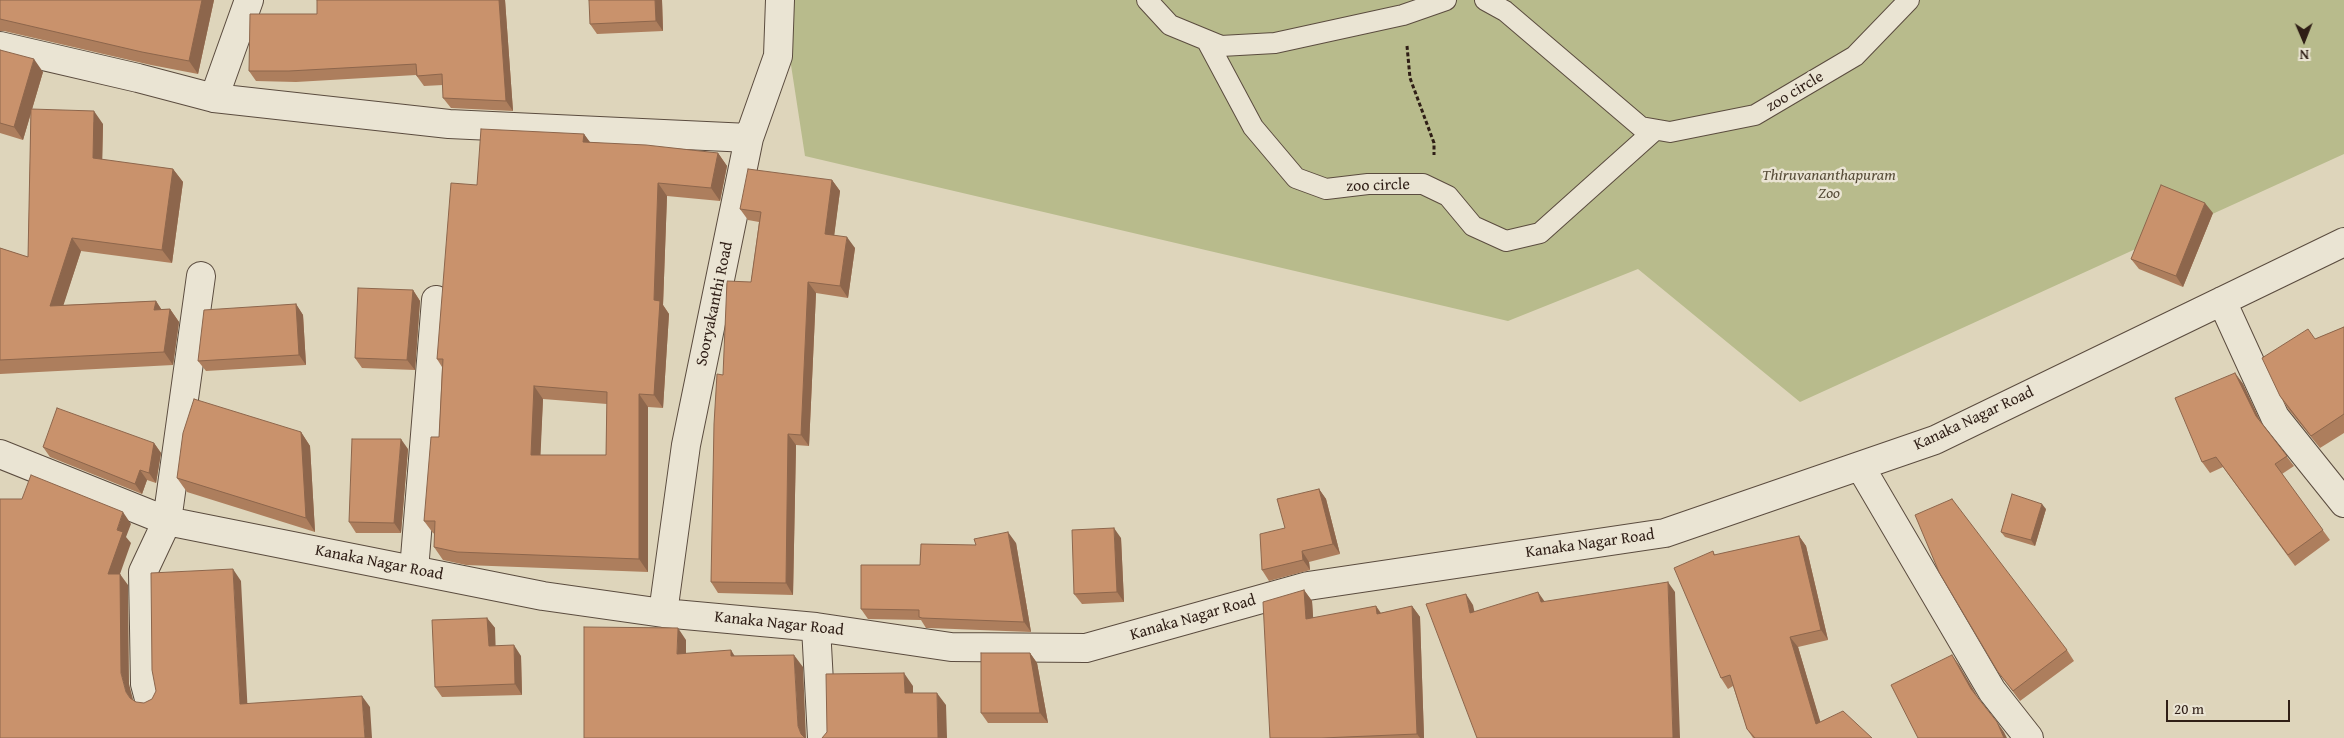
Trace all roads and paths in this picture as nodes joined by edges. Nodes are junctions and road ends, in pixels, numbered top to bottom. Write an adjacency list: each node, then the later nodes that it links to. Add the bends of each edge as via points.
1 (249, 0): 10 (street)
2 (780, 0): 12 (street, Sooryakanthi Road, via 778,56)
3 (1147, 0): 8 (lane, via 1170,25)
4 (1446, 0): 7 (lane)
5 (1485, 0): 11 (lane, zoo circle, via 1505,11 1642,128)
6 (1910, 0): 11 (lane, zoo circle, via 1855,56 1755,115 1670,132)
7 (1404, 15): 8 (lane, via 1275,43 1220,46); 13 (path, via 1410,78 1434,144)
8 (1208, 41): 13 (lane, zoo circle, via 1253,127 1296,178 1326,188 1424,184)
9 (0, 46): 10 (street)
10 (214, 98): 12 (street, via 449,124)
11 (1655, 130): 13 (lane, zoo circle, via 1540,233 1506,241 1473,226 1448,196)
12 (749, 138): 23 (street, Sooryakanthi Road, via 686,445)
13 (1434, 189)
14 (2344, 242): 17 (street, Kanaka Nagar Road)
15 (201, 276): 21 (street)
16 (436, 300): 22 (street)
17 (2222, 301): 19 (street, Kanaka Nagar Road, via 1935,440); 20 (street, via 2275,417)
18 (0, 454): 21 (street, Kanaka Nagar Road)
19 (1860, 466): 24 (street, Kanaka Nagar Road, via 1665,534 1308,586 1086,648 951,647); 27 (street, via 1992,691)
20 (2344, 503)
21 (167, 520): 22 (street, Kanaka Nagar Road); 25 (street, via 143,572 145,684)
22 (414, 570): 23 (street, Kanaka Nagar Road, via 543,596)
23 (664, 613): 24 (street, Kanaka Nagar Road)
24 (816, 627): 26 (street)
25 (149, 699)
26 (822, 738)
27 (2030, 738)

